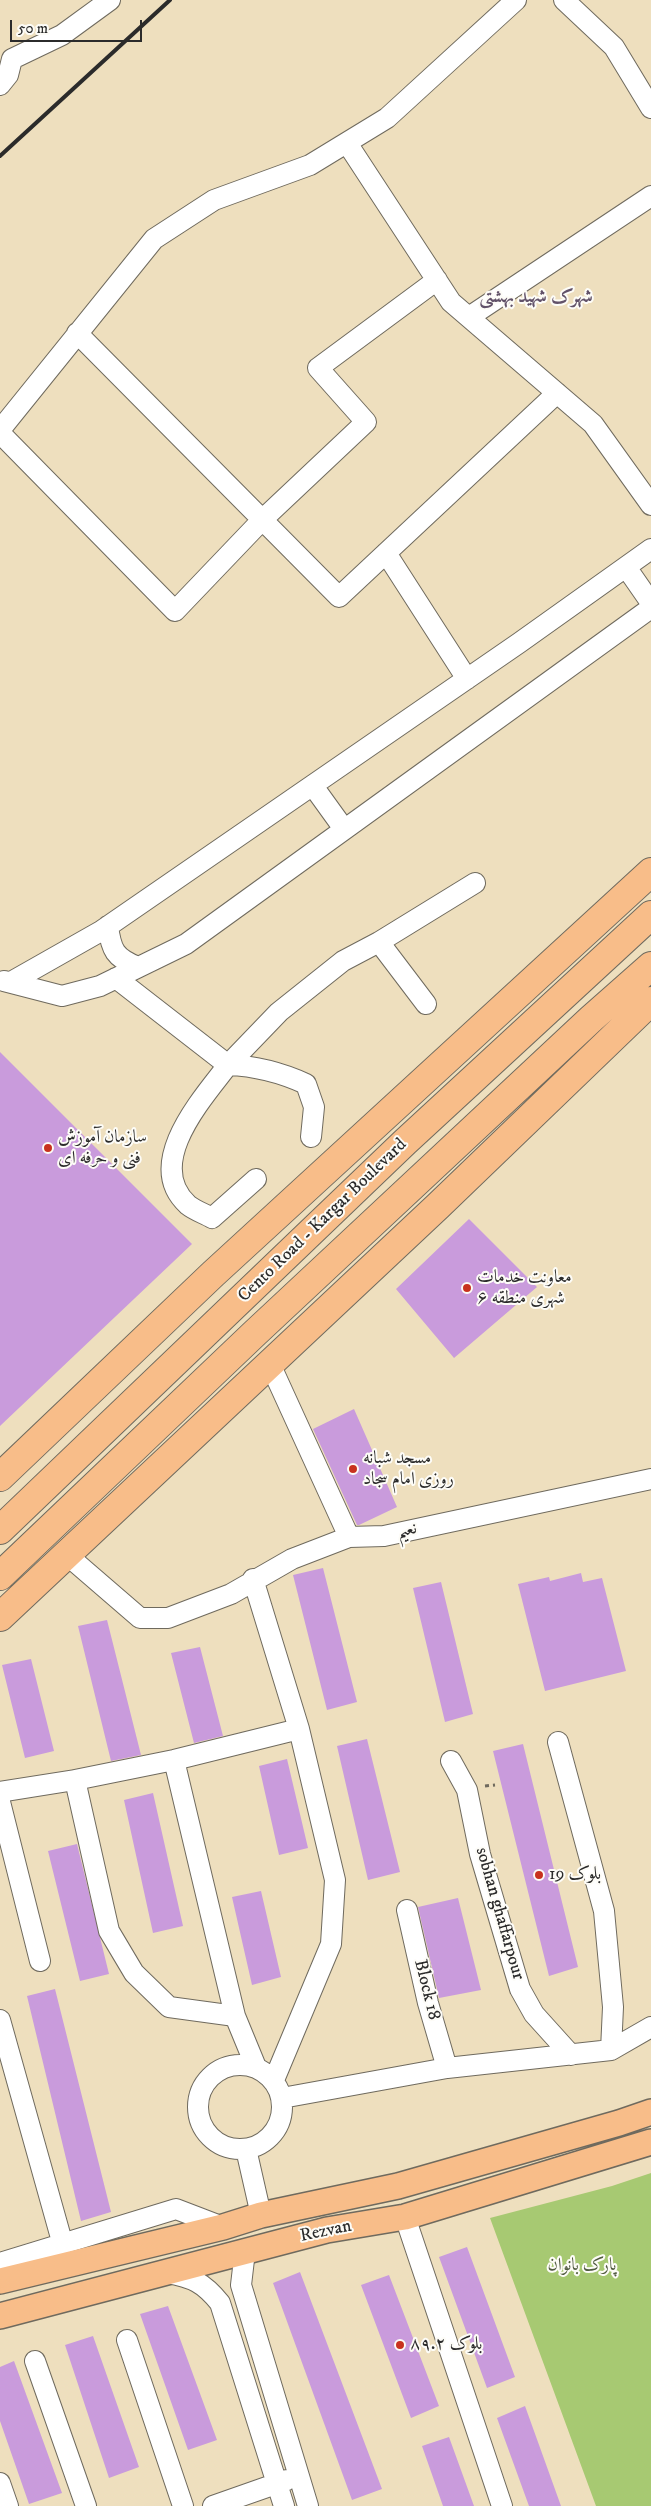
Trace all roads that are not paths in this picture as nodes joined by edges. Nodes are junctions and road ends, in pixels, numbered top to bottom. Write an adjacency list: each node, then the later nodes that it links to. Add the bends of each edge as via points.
1 (110, 0): 4 (street, via 62,35)
2 (516, 0): 7 (street, via 387,118)
3 (564, 0): 6 (street, via 614,47)
4 (6, 53): 5 (street, via 8,74)
5 (0, 85)
6 (651, 108)
7 (347, 142): 9 (street); 11 (street, via 310,165 214,200 154,239)
8 (651, 196): 10 (street)
9 (437, 280): 10 (street, via 451,302); 15 (street, via 318,368 366,422)
10 (469, 317): 12 (street)
11 (77, 333): 13 (street); 15 (street)
12 (557, 393): 14 (street, via 593,424); 17 (street)
13 (0, 432): 15 (street, via 175,611)
14 (651, 506)
15 (262, 520): 17 (street, via 339,597)
16 (651, 549): 18 (street)
17 (386, 553): 21 (street)
18 (626, 567): 19 (street); 21 (street)
19 (651, 603)
20 (651, 608): 23 (street)
21 (467, 679): 22 (street)
22 (313, 786): 23 (street); 27 (street)
23 (344, 829): 30 (street, via 186,944)
24 (651, 872): 39 (highway, via 213,1274)
25 (475, 883): 28 (street)
26 (651, 916): 41 (highway, Cento Road - Kargar Boulevard, via 405,1142)
27 (108, 926): 30 (street, via 111,946 124,961); 32 (street)
28 (379, 942): 34 (street); 35 (street, via 343,960 279,1012)
29 (651, 966): 44 (highway, Cento Road - Kargar Boulevard, via 262,1326)
30 (138, 967): 31 (street)
31 (116, 978): 32 (street, via 100,986 62,996); 35 (street)
32 (6, 982)
33 (651, 1001): 38 (highway)
34 (426, 1004)
35 (228, 1065): 36 (street, via 283,1073 306,1084 314,1107); 37 (street, via 187,1119 175,1145 173,1182 188,1205 212,1218)
36 (311, 1137)
37 (256, 1179)
38 (270, 1364): 42 (street); 43 (highway)
39 (0, 1477)
40 (651, 1479): 42 (street, نعیم, via 384,1536)
41 (0, 1530)
42 (349, 1537): 45 (street, نعیم, via 292,1559)
43 (67, 1555): 45 (street, نعیم, via 140,1618 168,1618 231,1594); 46 (highway)
44 (0, 1576)
45 (253, 1579): 47 (street)
46 (0, 1617)
47 (299, 1729): 49 (street); 63 (street, via 335,1880 331,1944)
48 (558, 1742): 59 (street, via 604,1911 613,2007)
49 (174, 1760): 51 (street); 56 (street)
50 (451, 1761): 60 (street, sobhan ghaffarpour, via 467,1790 480,1854 520,1989 534,2014)
51 (75, 1780): 52 (street); 56 (street, via 109,1931 134,1973 169,2007)
52 (0, 1792)
53 (0, 1802): 55 (street)
54 (407, 1910): 62 (street, Block 18)
55 (40, 1961)
56 (235, 2016): 61 (street)
57 (0, 2020): 70 (street)
58 (651, 2027): 59 (street)
59 (610, 2050): 60 (street)
60 (571, 2056): 62 (street)
61 (256, 2067): 63 (street); 66 (street, via 230,2065 208,2078 197,2102 202,2127 221,2145)
62 (447, 2068): 63 (street)
63 (278, 2089): 66 (street, via 281,2121 267,2140)
64 (651, 2112): 67 (main road, Rezvan, via 619,2124 398,2186)
65 (651, 2142): 68 (main road, Rezvan)
66 (246, 2149): 67 (street)
67 (262, 2215): 69 (main road, Rezvan)
68 (405, 2217): 71 (main road, Rezvan, via 327,2230); 87 (street)
69 (223, 2227): 70 (street, via 176,2209); 74 (main road, Rezvan)
70 (63, 2245): 72 (street)
71 (246, 2251): 73 (main road, Rezvan); 78 (street, via 241,2285)
72 (0, 2263)
73 (167, 2273): 75 (main road, Rezvan); 80 (street, via 191,2277 208,2288 220,2303)
74 (0, 2281)
75 (0, 2316)
76 (127, 2340): 83 (street)
77 (35, 2361): 82 (street)
78 (299, 2476): 80 (street); 86 (street)
79 (0, 2483): 81 (street)
80 (276, 2484): 84 (street); 85 (street)
81 (8, 2506)
82 (86, 2506)
83 (183, 2506)
84 (213, 2506)
85 (284, 2506)
86 (308, 2506)
87 (502, 2506)

